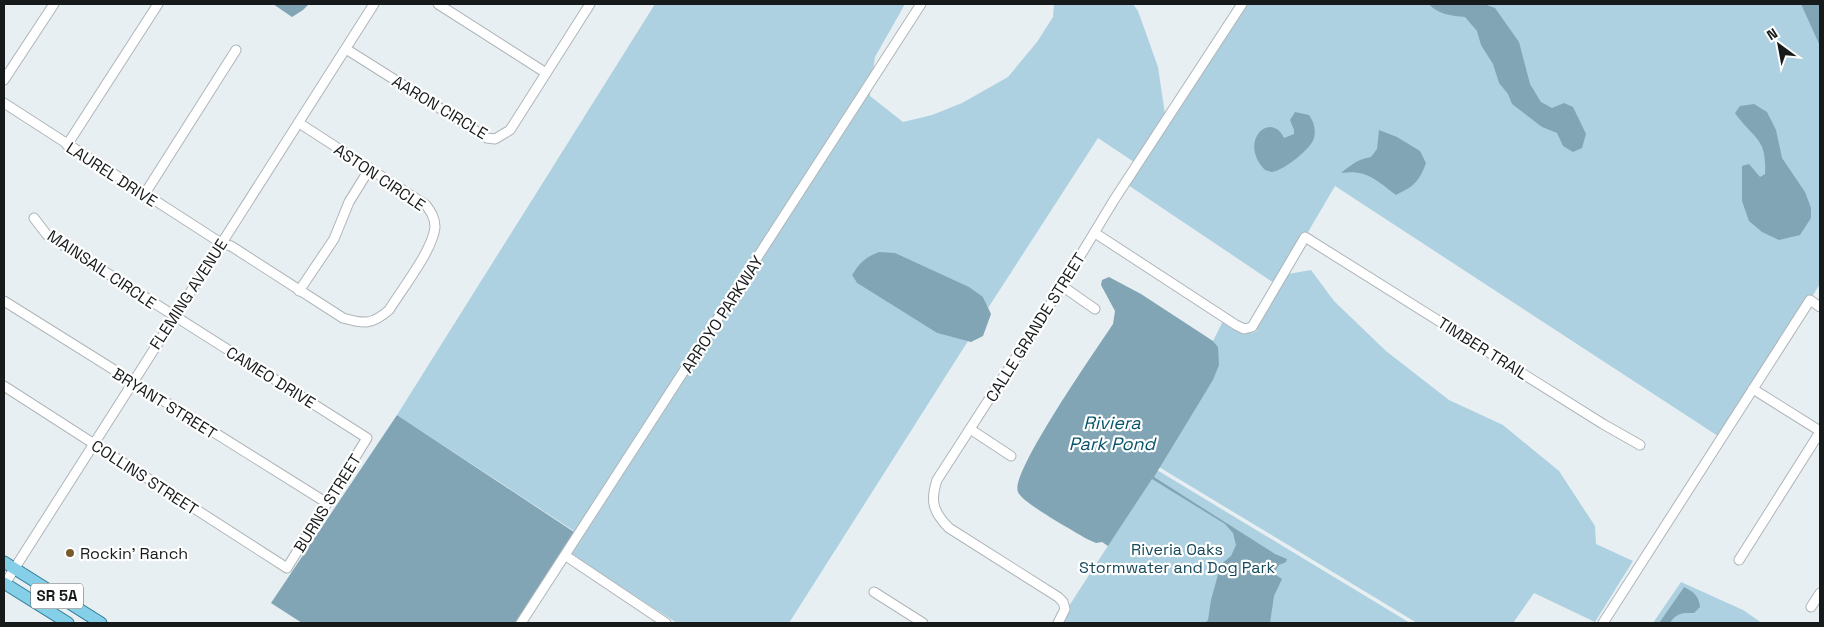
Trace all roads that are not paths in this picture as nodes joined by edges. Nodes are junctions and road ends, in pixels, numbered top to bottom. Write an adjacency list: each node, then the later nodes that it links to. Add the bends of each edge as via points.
1 (54, 4): 11 (street)
2 (158, 4): 14 (street)
3 (374, 4): 8 (street, FLEMING AVENUE)
4 (438, 4): 10 (street)
5 (590, 4): 10 (street, AARON CIRCLE)
6 (921, 4): 36 (street, ARROYO PARKWAY)
7 (1242, 4): 18 (street, CALLE GRANDE STREET)
8 (346, 49): 10 (street, AARON CIRCLE, via 487,138 495,139 510,130); 13 (street, FLEMING AVENUE)
9 (236, 50): 16 (street)
10 (546, 73)
11 (4, 80)
12 (4, 102): 14 (street, LAUREL DRIVE)
13 (299, 123): 15 (street, ASTON CIRCLE); 19 (street, FLEMING AVENUE)
14 (67, 145): 16 (street, LAUREL DRIVE)
15 (370, 168): 21 (street, via 349,202 334,238); 21 (street, ASTON CIRCLE, via 426,205 435,225 432,242 389,310 372,322 343,318)
16 (144, 195): 19 (street, LAUREL DRIVE)
17 (34, 218): 25 (street, MAINSAIL CIRCLE, via 47,236)
18 (1095, 233): 20 (street, CALLE GRANDE STREET); 33 (street, TIMBER TRAIL, via 1244,328 1252,328 1305,237)
19 (221, 243): 21 (street, ASTON CIRCLE); 25 (street, FLEMING AVENUE)
20 (1062, 286): 24 (street); 29 (street, CALLE GRANDE STREET)
21 (300, 291)
22 (4, 301): 26 (street, BRYANT STREET)
23 (1820, 307): 28 (street, via 1810,300)
24 (1095, 309)
25 (174, 316): 26 (street, FLEMING AVENUE); 31 (street, CAMEO DRIVE)
26 (131, 382): 32 (street, FLEMING AVENUE); 35 (street, BRYANT STREET)
27 (4, 386): 32 (street, COLLINS STREET)
28 (1752, 388): 30 (street); 50 (street)
29 (970, 429): 34 (street); 49 (street, CALLE GRANDE STREET, via 935,487 934,505 939,518 949,528 1058,597 1065,609)
30 (1820, 431): 37 (street)
31 (368, 438): 35 (street, BURNS STREET)
32 (94, 443): 38 (street, FLEMING AVENUE); 39 (street, COLLINS STREET)
33 (1640, 445)
34 (1011, 456)
35 (327, 503): 39 (street, BURNS STREET)
36 (566, 556): 44 (street, ARROYO PARKWAY); 47 (street)
37 (1739, 560)
38 (9, 565): 40 (street, FLEMING AVENUE); 46 (main road, SR 5A)
39 (286, 568)
40 (4, 583): 45 (main road, SR 5A)
41 (874, 592): 48 (street)
42 (1820, 593): 43 (street)
43 (1811, 607)
44 (524, 622)
45 (68, 623)
46 (101, 623)
47 (666, 623)
48 (923, 623)
49 (1058, 623)
50 (1603, 623)

